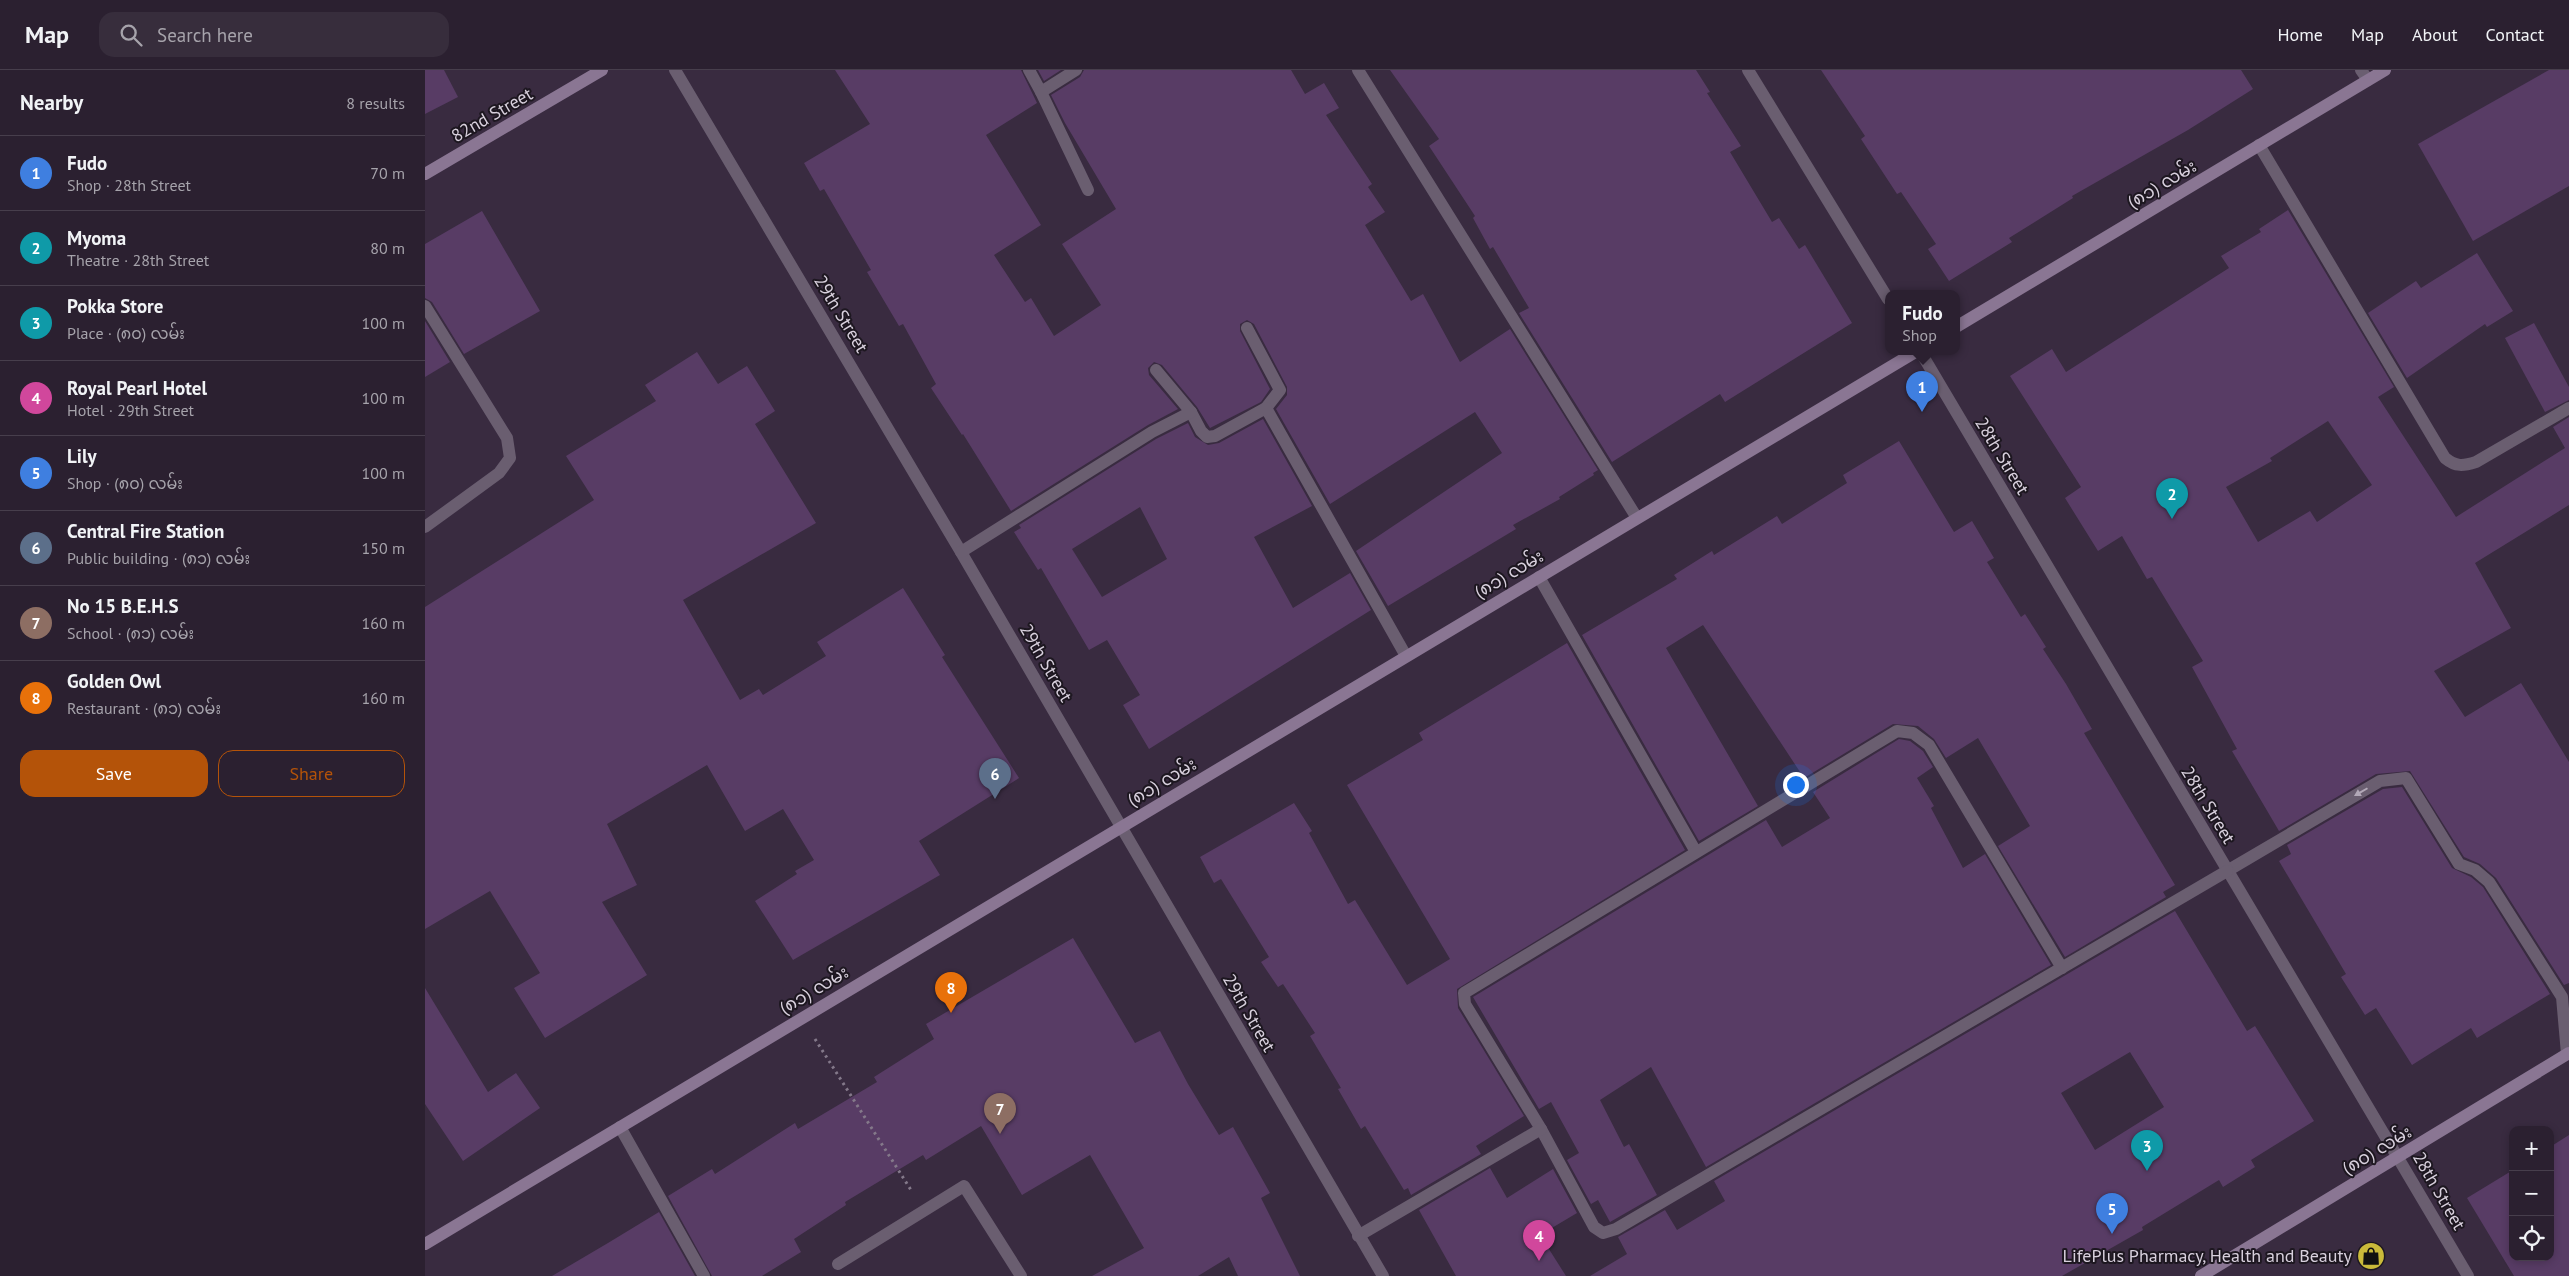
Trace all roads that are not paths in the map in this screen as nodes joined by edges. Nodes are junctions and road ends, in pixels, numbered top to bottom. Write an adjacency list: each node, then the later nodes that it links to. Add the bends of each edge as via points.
1 (602, 70): 11 (street, 82nd Street)
2 (675, 70): 25 (street, 29th Street)
3 (1029, 70): 9 (street)
4 (1076, 70): 9 (street)
5 (1358, 70): 23 (street)
6 (1748, 70): 13 (street)
7 (2385, 70): 8 (street, (၈၁) လမ်း)
8 (2365, 75): 10 (street, (၈၁) လမ်း)
9 (1041, 92): 12 (street)
10 (2259, 146): 15 (street, (၈၁) လမ်း); 21 (street, via 2437,446 2454,465 2476,462)
11 (425, 174)
12 (1088, 190)
13 (1885, 294)
14 (425, 306): 24 (street, via 507,438 511,458 499,473)
15 (1960, 325)
16 (1247, 328): 20 (street, via 1280,390)
17 (1911, 355): 23 (street, (၈၁) လမ်း)
18 (1920, 355): 30 (street, 28th Street)
19 (1157, 370): 22 (street)
20 (1266, 408): 22 (street, via 1215,436 1207,437); 27 (street)
21 (2569, 408)
22 (1191, 412): 25 (street, via 1152,432)
23 (1637, 518): 26 (street, (၈၁) လမ်း)
24 (425, 526)
25 (961, 552): 28 (street, 29th Street)
26 (1539, 577): 27 (street, (၈၁) လမ်း); 29 (street)
27 (1406, 656): 28 (street, (၈၁) လမ်း)
28 (1121, 827): 34 (street, (၈၁) လမ်း); 37 (street, 29th Street)
29 (1696, 852): 31 (street, via 1897,731 1913,733 1929,745); 35 (street, via 1464,993 1465,1004)
30 (2227, 871): 31 (street); 32 (street, one-way to 30, via 2489,882 2475,870 2459,864 2406,778 2380,781); 36 (street, 28th Street)
31 (2062, 968): 35 (street, via 1616,1229 1603,1233 1594,1227)
32 (2565, 995): 33 (street)
33 (2568, 1054): 36 (street, (၈၀) လမ်း)
34 (620, 1127): 38 (street, (၈၁) လမ်း); 40 (street)
35 (1541, 1129): 37 (street)
36 (2399, 1157): 43 (street, (၈၀) လမ်း); 44 (street, 28th Street)
37 (1359, 1236): 42 (street, 29th Street)
38 (425, 1244)
39 (838, 1264): 41 (street, via 964,1186)
40 (704, 1276)
41 (1021, 1276)
42 (1383, 1276)
43 (2201, 1276)
44 (2468, 1276)

